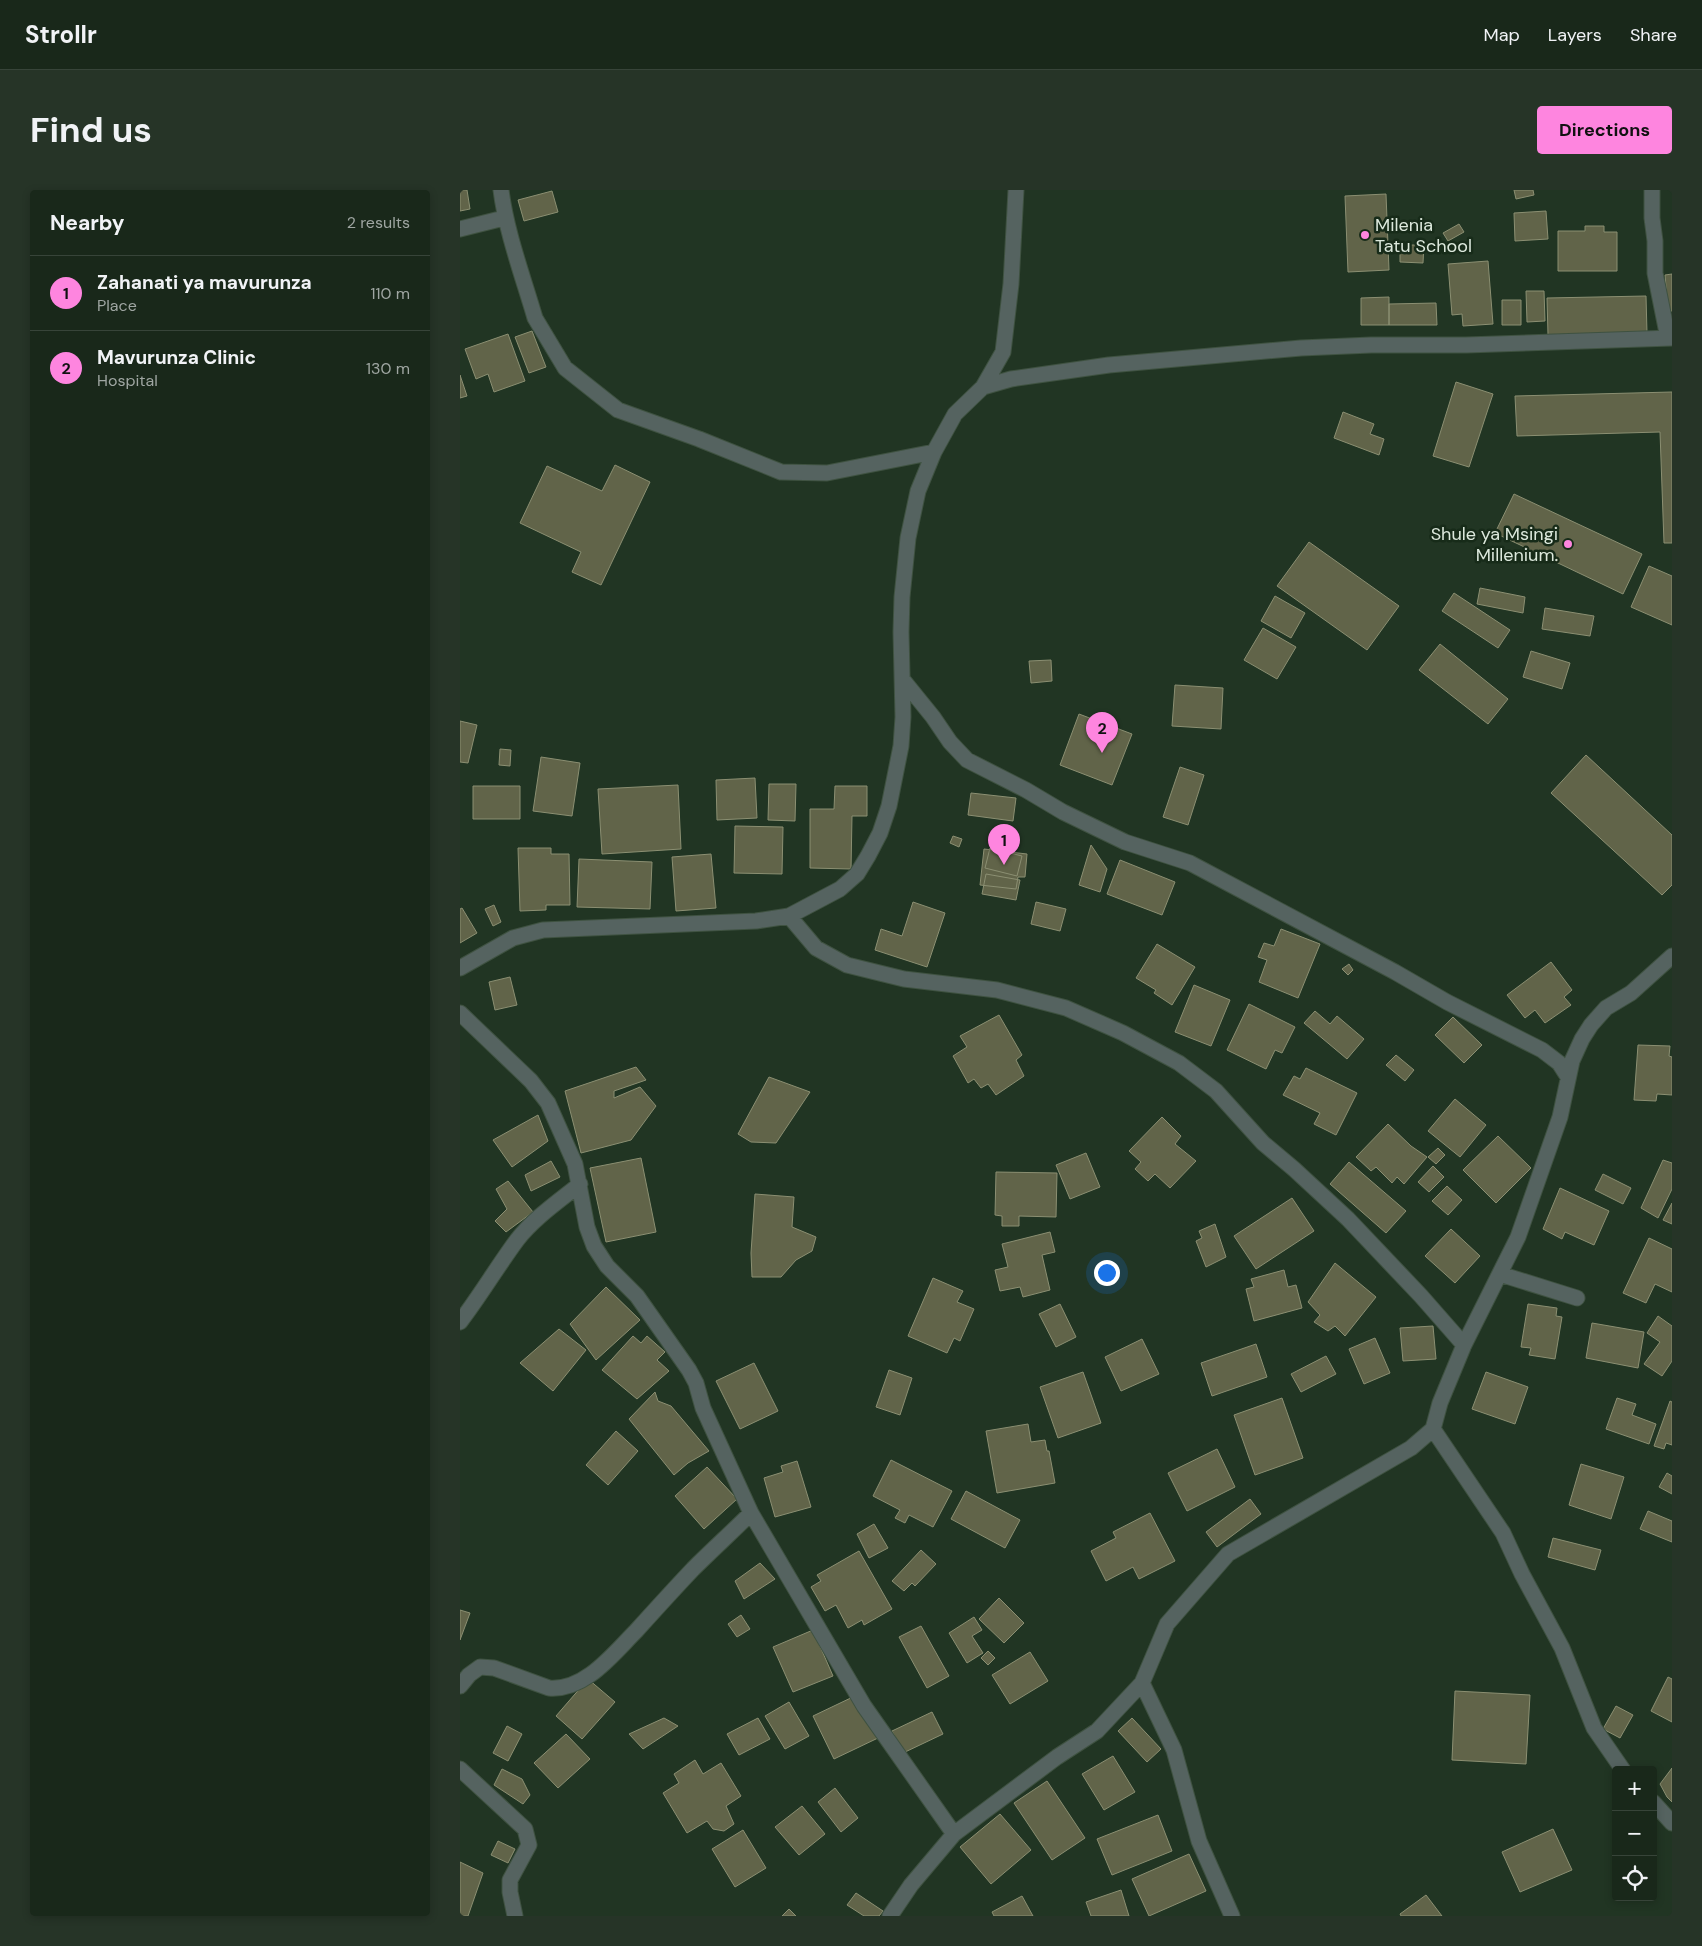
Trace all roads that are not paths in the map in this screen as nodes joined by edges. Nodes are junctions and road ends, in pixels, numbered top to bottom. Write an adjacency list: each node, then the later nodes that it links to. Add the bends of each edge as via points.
1 (501, 190): 4 (street)
2 (1016, 190): 7 (street, via 1005,344)
3 (1652, 190): 6 (street, via 1654,273)
4 (504, 218): 5 (street); 8 (street, via 541,330 565,368 618,410 781,472 827,473)
5 (460, 229)
6 (1670, 338): 7 (street, via 1300,348 1109,365 1011,379)
7 (983, 388): 8 (street, via 955,414)
8 (934, 452): 9 (street, via 918,491 908,538 902,597)
9 (903, 680): 10 (street, via 901,746 880,833 857,874 840,889); 14 (street, via 967,760 1125,842 1190,864 1395,972 1542,1050 1559,1064)
10 (789, 916): 12 (street, via 756,921 543,930 513,938); 19 (street, via 816,948 846,965 904,979 997,990 1066,1008 1123,1033 1179,1064 1216,1090 1262,1142 1348,1219)
11 (1672, 956): 14 (street, via 1630,993 1606,1008 1591,1025 1572,1061)
12 (460, 968)
13 (460, 1013): 15 (street, via 531,1080 548,1103 575,1164)
14 (1568, 1077): 16 (street, via 1560,1117 1528,1212)
15 (580, 1184): 18 (street, via 540,1216 518,1239); 21 (street, via 587,1227 594,1246 607,1266 637,1296 689,1370)
16 (1500, 1274): 17 (street); 19 (street)
17 (1577, 1298)
18 (460, 1322)
19 (1464, 1345): 20 (street, via 1440,1403)
20 (1433, 1430): 22 (street, via 1410,1448 1228,1554 1166,1624); 24 (street, via 1504,1533 1562,1648 1594,1728)
21 (751, 1513): 23 (street, via 590,1674 569,1685 549,1688 494,1668 480,1667); 28 (street, via 864,1706)
22 (1142, 1683): 28 (street, via 1097,1731 1056,1757); 31 (street, via 1174,1750 1199,1841)
23 (460, 1686)
24 (1620, 1766)
25 (460, 1768): 29 (street, via 525,1830 529,1845 510,1880)
26 (1657, 1806): 27 (street)
27 (1672, 1823)
28 (954, 1834): 30 (street, via 911,1885)
29 (515, 1916)
30 (890, 1916)
31 (1232, 1916)

